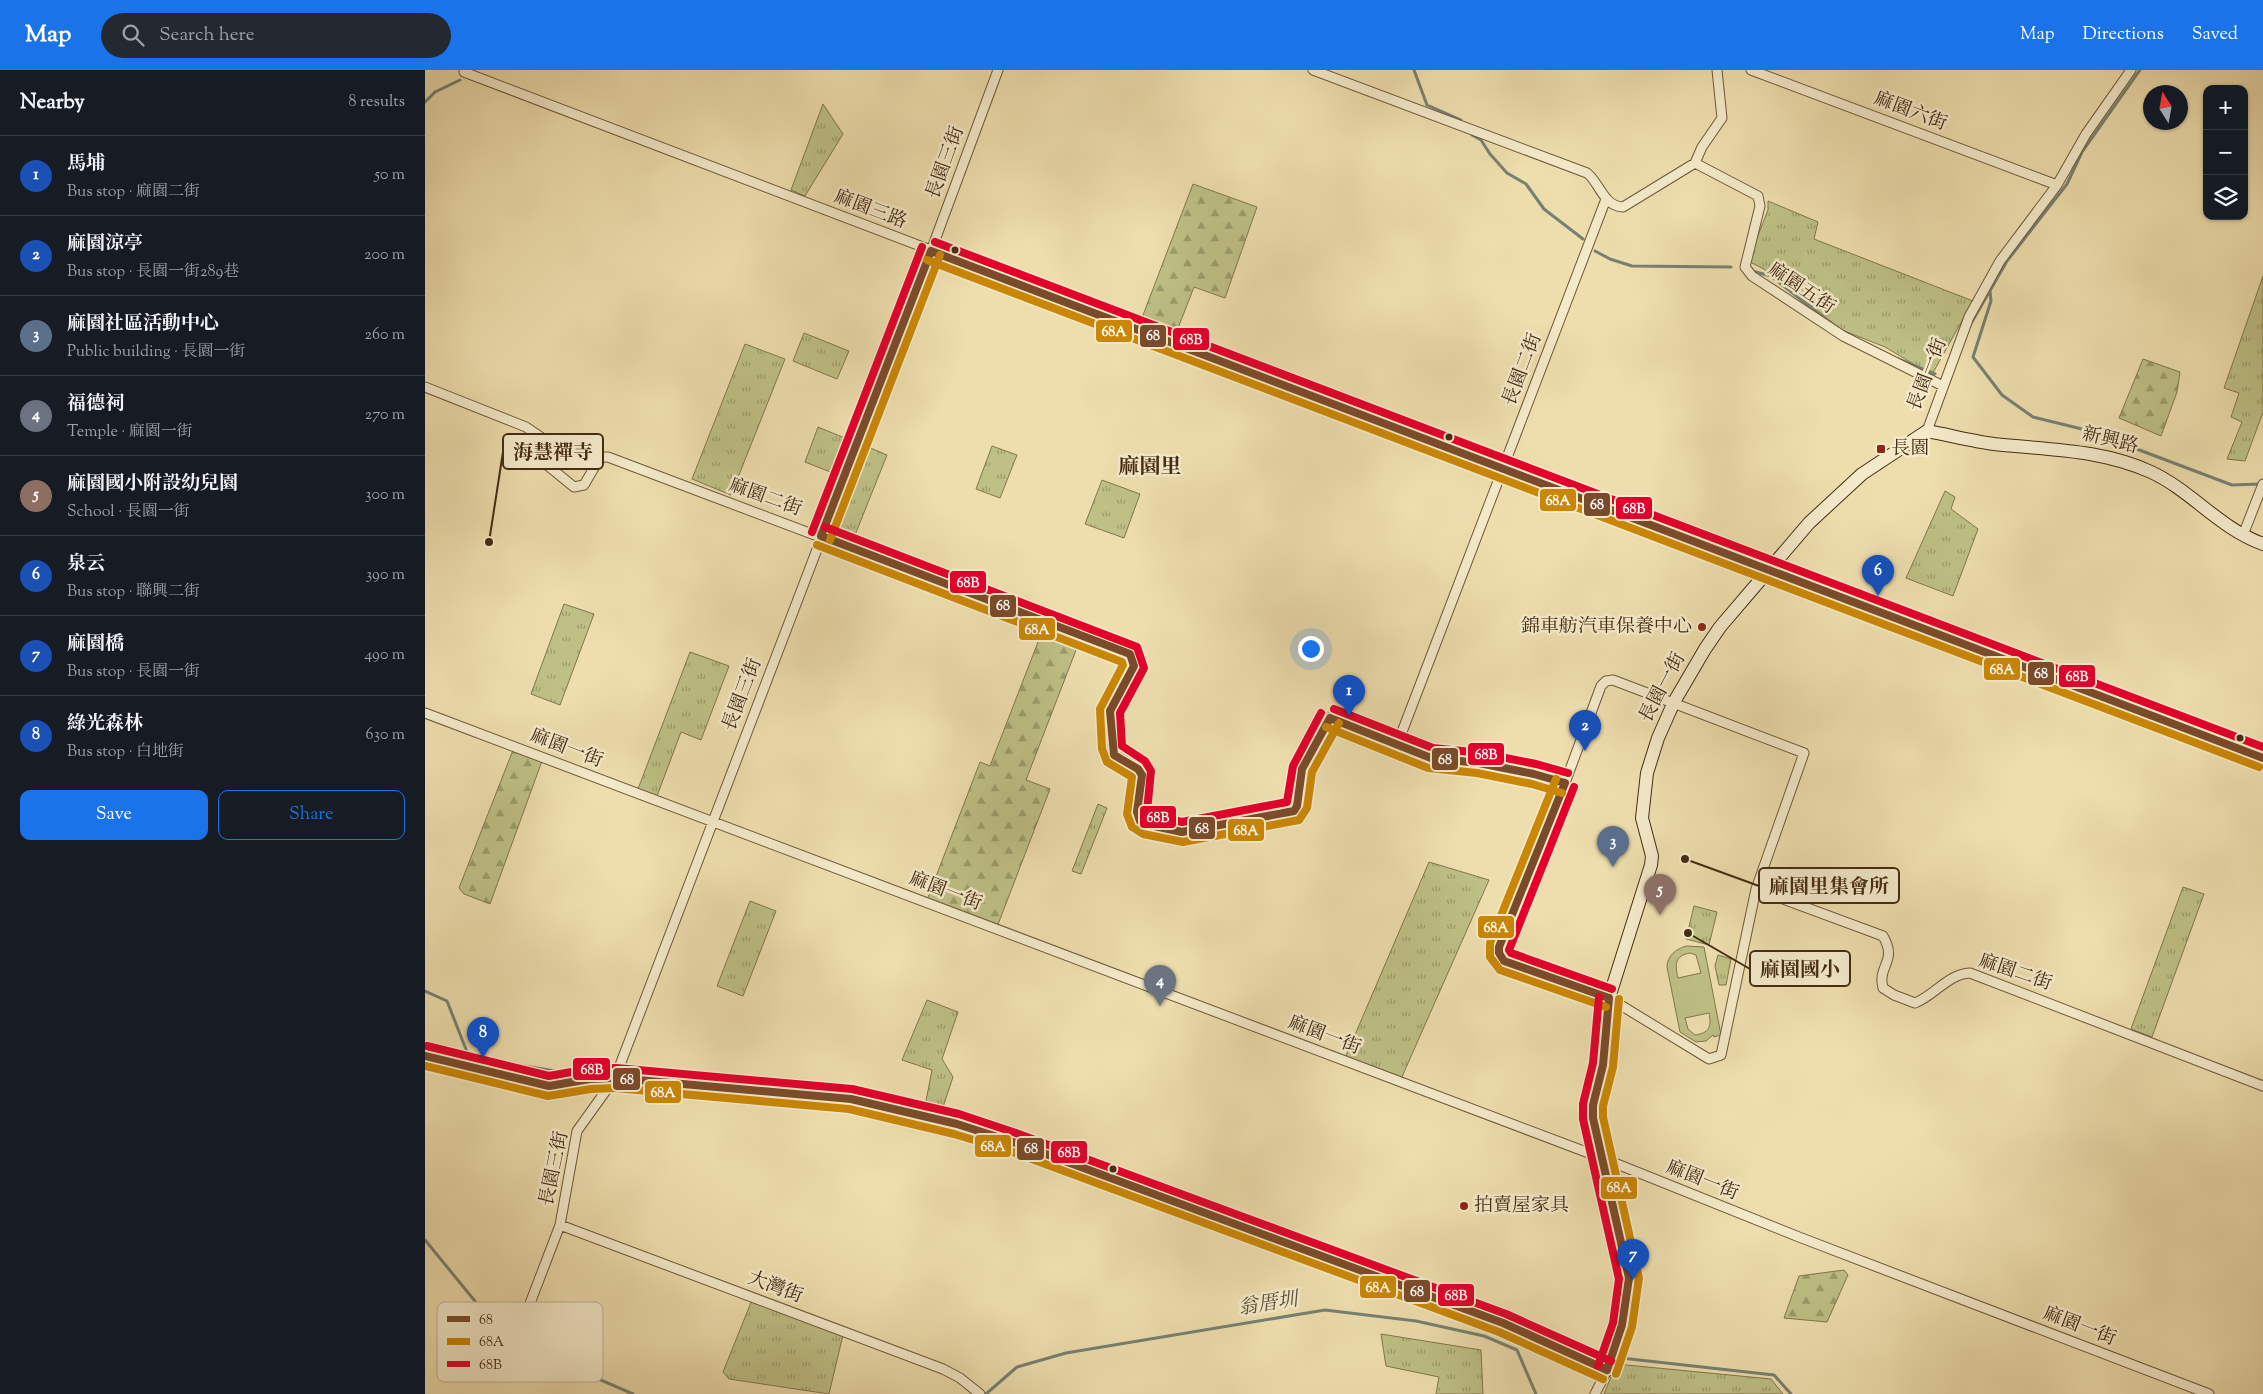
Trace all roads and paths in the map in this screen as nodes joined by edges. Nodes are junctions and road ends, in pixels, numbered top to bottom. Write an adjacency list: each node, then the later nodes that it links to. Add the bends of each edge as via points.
1 (997, 70): 10 (street, 長園三街)
2 (1313, 70): 9 (street, via 1587,173)
3 (1717, 70): 7 (street, via 1722,118)
4 (1751, 70): 8 (street, 麻園六街)
5 (2131, 70): 8 (street, 長園一街, via 2086,134)
6 (464, 72): 10 (street, 麻園三路)
7 (1695, 163): 9 (street, via 1623,207); 11 (street, 麻園五街, via 1758,196 1760,206 1745,267 1752,276 1843,336)
8 (2057, 185): 11 (street, 長園一街, via 2000,261 1969,318)
9 (1606, 199): 14 (street, 長園二街)
10 (931, 251): 14 (street, 麻園三路); 17 (street, 長園三街)
11 (1943, 386): 13 (street, 長園一街)
12 (425, 387): 17 (street, 麻園二街, via 526,427 551,444 547,465 574,487 584,485 603,456)
13 (1927, 431): 16 (street, 新興路, via 1992,444 2113,457 2152,472); 19 (street, 長園一街, via 1861,474 1809,523)
14 (1503, 469): 19 (street, 麻園三路); 22 (street, 長園二街)
15 (2263, 484): 16 (street)
16 (2243, 535): 18 (street, 新興路)
17 (821, 536): 22 (street, 麻園二街, via 1130,654 1134,666 1111,711 1112,748 1115,755 1142,775 1137,812 1145,824 1182,832 1294,811 1302,769 1330,718); 25 (street, 長園三街)
18 (2263, 544)
19 (1769, 568): 20 (street, 長園一街, via 1720,627); 23 (street, 麻園三路)
20 (1674, 702): 24 (street, via 1606,680); 26 (street, via 1804,753); 27 (street, 長園一街, via 1647,773 1642,818 1652,856 1651,865)
21 (425, 713): 25 (street, 麻園一街)
22 (1397, 745): 24 (street, 麻園二街, via 1431,758 1479,763 1535,774)
23 (2263, 758)
24 (1565, 784): 27 (street, via 1499,953 1504,961)
25 (712, 822): 29 (street, 長園三街); 31 (street, 麻園一街)
26 (1756, 889): 27 (street, via 1721,1055 1709,1059); 30 (street, 麻園二街, via 1883,936 1890,956 1881,978 1883,988 1894,995 1915,1003 1960,973 1970,972)
27 (1609, 998): 31 (street, 長園一街, via 1603,1065 1593,1105)
28 (425, 1056): 29 (street, via 549,1086)
29 (615, 1078): 32 (street, 長園三街, via 577,1131); 34 (street, via 851,1099 957,1124 1039,1151 1503,1323)
30 (2263, 1086)
31 (1602, 1158): 34 (street, 長園一街, via 1629,1278 1629,1300 1622,1331); 37 (street, 麻園一街)
32 (560, 1225): 33 (street, 長園三街); 35 (street, 大灣街, via 943,1370)
33 (531, 1302)
34 (1607, 1370): 36 (street, 長園一街)
35 (977, 1392)
36 (1595, 1394)
37 (2209, 1394)

